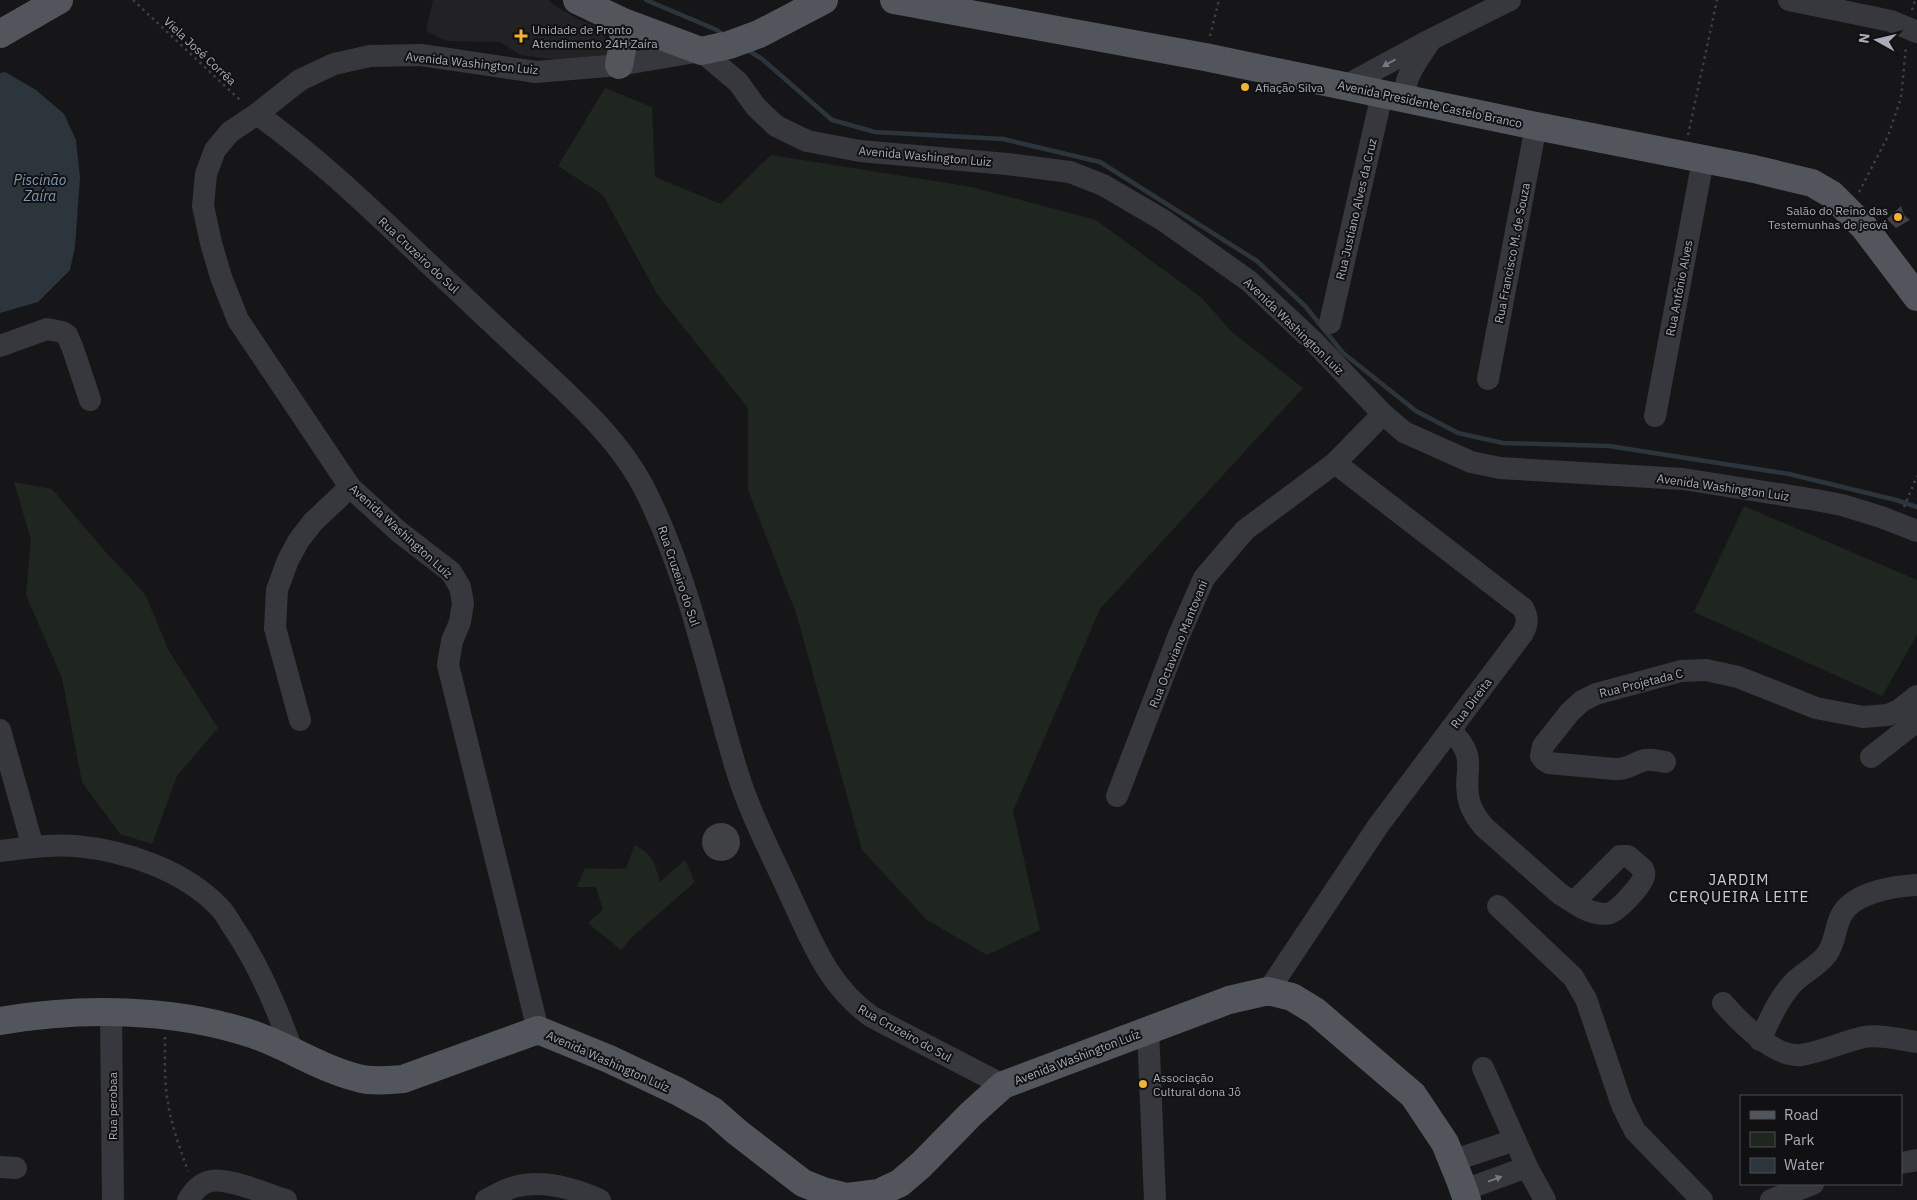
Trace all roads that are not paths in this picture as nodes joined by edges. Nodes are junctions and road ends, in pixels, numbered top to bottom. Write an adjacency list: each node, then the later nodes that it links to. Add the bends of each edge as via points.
1 (59, 0): 9 (main road)
2 (577, 0): 7 (main road)
3 (824, 0): 11 (main road, Avenida Washington Luiz, via 759,34)
4 (894, 0): 13 (main road, Avenida Presidente Castelo Branco)
5 (1510, 0): 10 (street)
6 (1789, 0): 8 (street, via 1891,21)
7 (621, 21): 11 (main road); 12 (main road, via 624,39)
8 (1912, 30)
9 (0, 34)
10 (1430, 40): 13 (street, one-way to 13); 14 (street, Rua Justiano Alves da Cruz, via 1404,88)
11 (701, 52): 12 (street, Avenida Washington Luiz); 23 (street, Avenida Washington Luiz, via 738,82 756,107 776,126 806,141 860,151 1070,172 1103,185 1163,220 1249,281)
12 (620, 65): 15 (street, Avenida Washington Luiz, via 536,72 421,55 370,56 334,64 300,80)
13 (1347, 86): 14 (main road, Avenida Presidente Castelo Branco)
14 (1394, 97): 16 (main road, Avenida Presidente Castelo Branco); 19 (street, Rua Justiano Alves da Cruz)
15 (257, 114): 26 (street, Avenida Washington Luíz, via 230,132 215,150 206,174 203,206 211,243 238,320); 51 (street, Rua Cruzeiro do Sul, via 302,148 574,399 622,453 647,492 688,596 736,771 811,941 836,984 855,1005 872,1017)
16 (1536, 126): 17 (main road, Avenida Presidente Castelo Branco); 21 (street, Rua Francisco M. de Souza)
17 (1693, 158): 18 (main road, Avenida Presidente Castelo Branco, via 1812,183 1831,194 1864,227); 24 (street, Rua Antônio Alves)
18 (1917, 297)
19 (1330, 323)
20 (0, 346): 22 (street, via 47,328 62,332 67,335 73,349)
21 (1488, 379)
22 (90, 400)
23 (1383, 414): 25 (street, Rua Octaviano Mantovani); 27 (street, Avenida Washington Luiz, via 1404,432 1471,462 1500,468 1683,479 1842,505)
24 (1655, 416)
25 (1334, 463): 32 (street, Rua Direita, via 1523,608 1527,617 1523,633); 35 (street, Rua Octaviano Mantovani, via 1244,530 1204,578)
26 (350, 487): 29 (street, via 299,540 277,590 274,628); 46 (street, Avenida Washington Luíz, via 398,531 451,572 460,588 463,603 448,665)
27 (1917, 531)
28 (1917, 696): 34 (street, Rua Projetada C, via 1888,715 1863,717 1816,708 1738,677 1706,670 1681,671 1596,694 1582,701 1542,751 1544,760 1549,763 1623,770 1644,760)
29 (300, 720)
30 (1917, 721): 33 (street)
31 (0, 730): 36 (street)
32 (1450, 730): 40 (street, via 1466,750 1469,803 1484,828 1560,894); 41 (street, Rua Direita, via 1378,826)
33 (1871, 757)
34 (1665, 762)
35 (1117, 796)
36 (33, 847): 37 (street); 49 (street, via 75,846 110,851 146,861 188,881 221,908 244,943 264,979)
37 (0, 851)
38 (1917, 885): 47 (street, via 1884,890 1856,899 1846,906 1827,954 1784,993)
39 (1498, 906): 67 (street, via 1573,977 1586,999 1622,1105 1635,1131)
40 (1581, 906): 40 (street, via 1620,856 1628,856 1643,869 1644,878 1639,885 1611,913 1598,913)
41 (1268, 991): 45 (main road, Avenida Washington Luíz, via 1229,1000); 54 (main road, Avenida Washington Luíz, via 1292,997 1315,1011 1413,1095 1445,1143)
42 (1723, 1002): 47 (street)
43 (111, 1013): 44 (main road, via 51,1013); 49 (main road, via 197,1020 244,1032); 61 (street, Rua perobaa)
44 (0, 1021)
45 (1148, 1029): 51 (main road, Avenida Washington Luíz); 65 (street)
46 (538, 1030): 49 (main road, via 403,1079 381,1081 338,1072); 60 (main road, Avenida Washington Luíz, via 677,1091 713,1111 803,1183)
47 (1760, 1040): 48 (street, via 1798,1055 1865,1037)
48 (1917, 1042)
49 (292, 1050)
50 (1483, 1068): 52 (street)
51 (1003, 1086): 60 (main road, Avenida Washington Luíz, via 900,1182 878,1193)
52 (1515, 1140): 54 (street); 56 (street)
53 (1917, 1160): 55 (street)
54 (1452, 1161): 58 (main road, Avenida Washington Luíz)
55 (1902, 1163)
56 (1527, 1167): 58 (street, one-way to 56); 66 (street)
57 (1810, 1185): 68 (street)
58 (1465, 1195)
59 (193, 1197): 62 (street, via 201,1185 212,1180 226,1181)
60 (847, 1199)
61 (113, 1200)
62 (286, 1200)
63 (486, 1200): 64 (street, via 517,1186 536,1184 560,1187)
64 (600, 1200)
65 (1155, 1200)
66 (1545, 1200)
67 (1702, 1200)
68 (1771, 1200)

